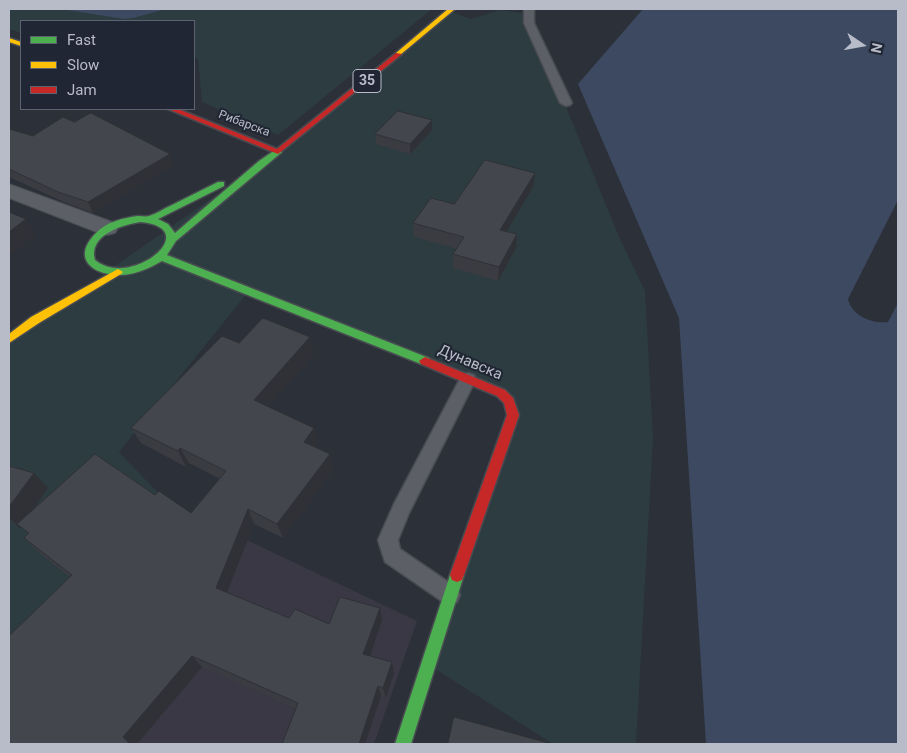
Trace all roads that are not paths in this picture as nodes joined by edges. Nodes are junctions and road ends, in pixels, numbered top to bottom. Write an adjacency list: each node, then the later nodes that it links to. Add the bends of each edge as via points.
1 (452, 9): 5 (main road, 35)
2 (529, 9): 3 (lane, via 529,23)
3 (566, 103)
4 (177, 110): 5 (main road, Рибарска)
5 (278, 152): 6 (main road)
6 (262, 163): 8 (main road); 10 (main road)
7 (9, 191): 9 (street)
8 (151, 220): 9 (main road, via 129,220); 10 (main road, via 167,226)
9 (107, 228): 12 (main road, via 90,246 89,256)
10 (173, 239): 11 (main road)
11 (162, 257): 13 (main road, via 142,268); 18 (main road, Дунавска)
12 (93, 264): 13 (main road); 14 (main road)
13 (118, 272): 16 (main road)
14 (82, 275)
15 (73, 284): 16 (main road)
16 (35, 320): 17 (main road)
17 (9, 339)
18 (468, 378): 19 (main road, Дунавска, via 505,395 511,402 513,415); 19 (lane, via 388,540 392,555)
19 (450, 595): 20 (main road, Дунавска)
20 (403, 744)

